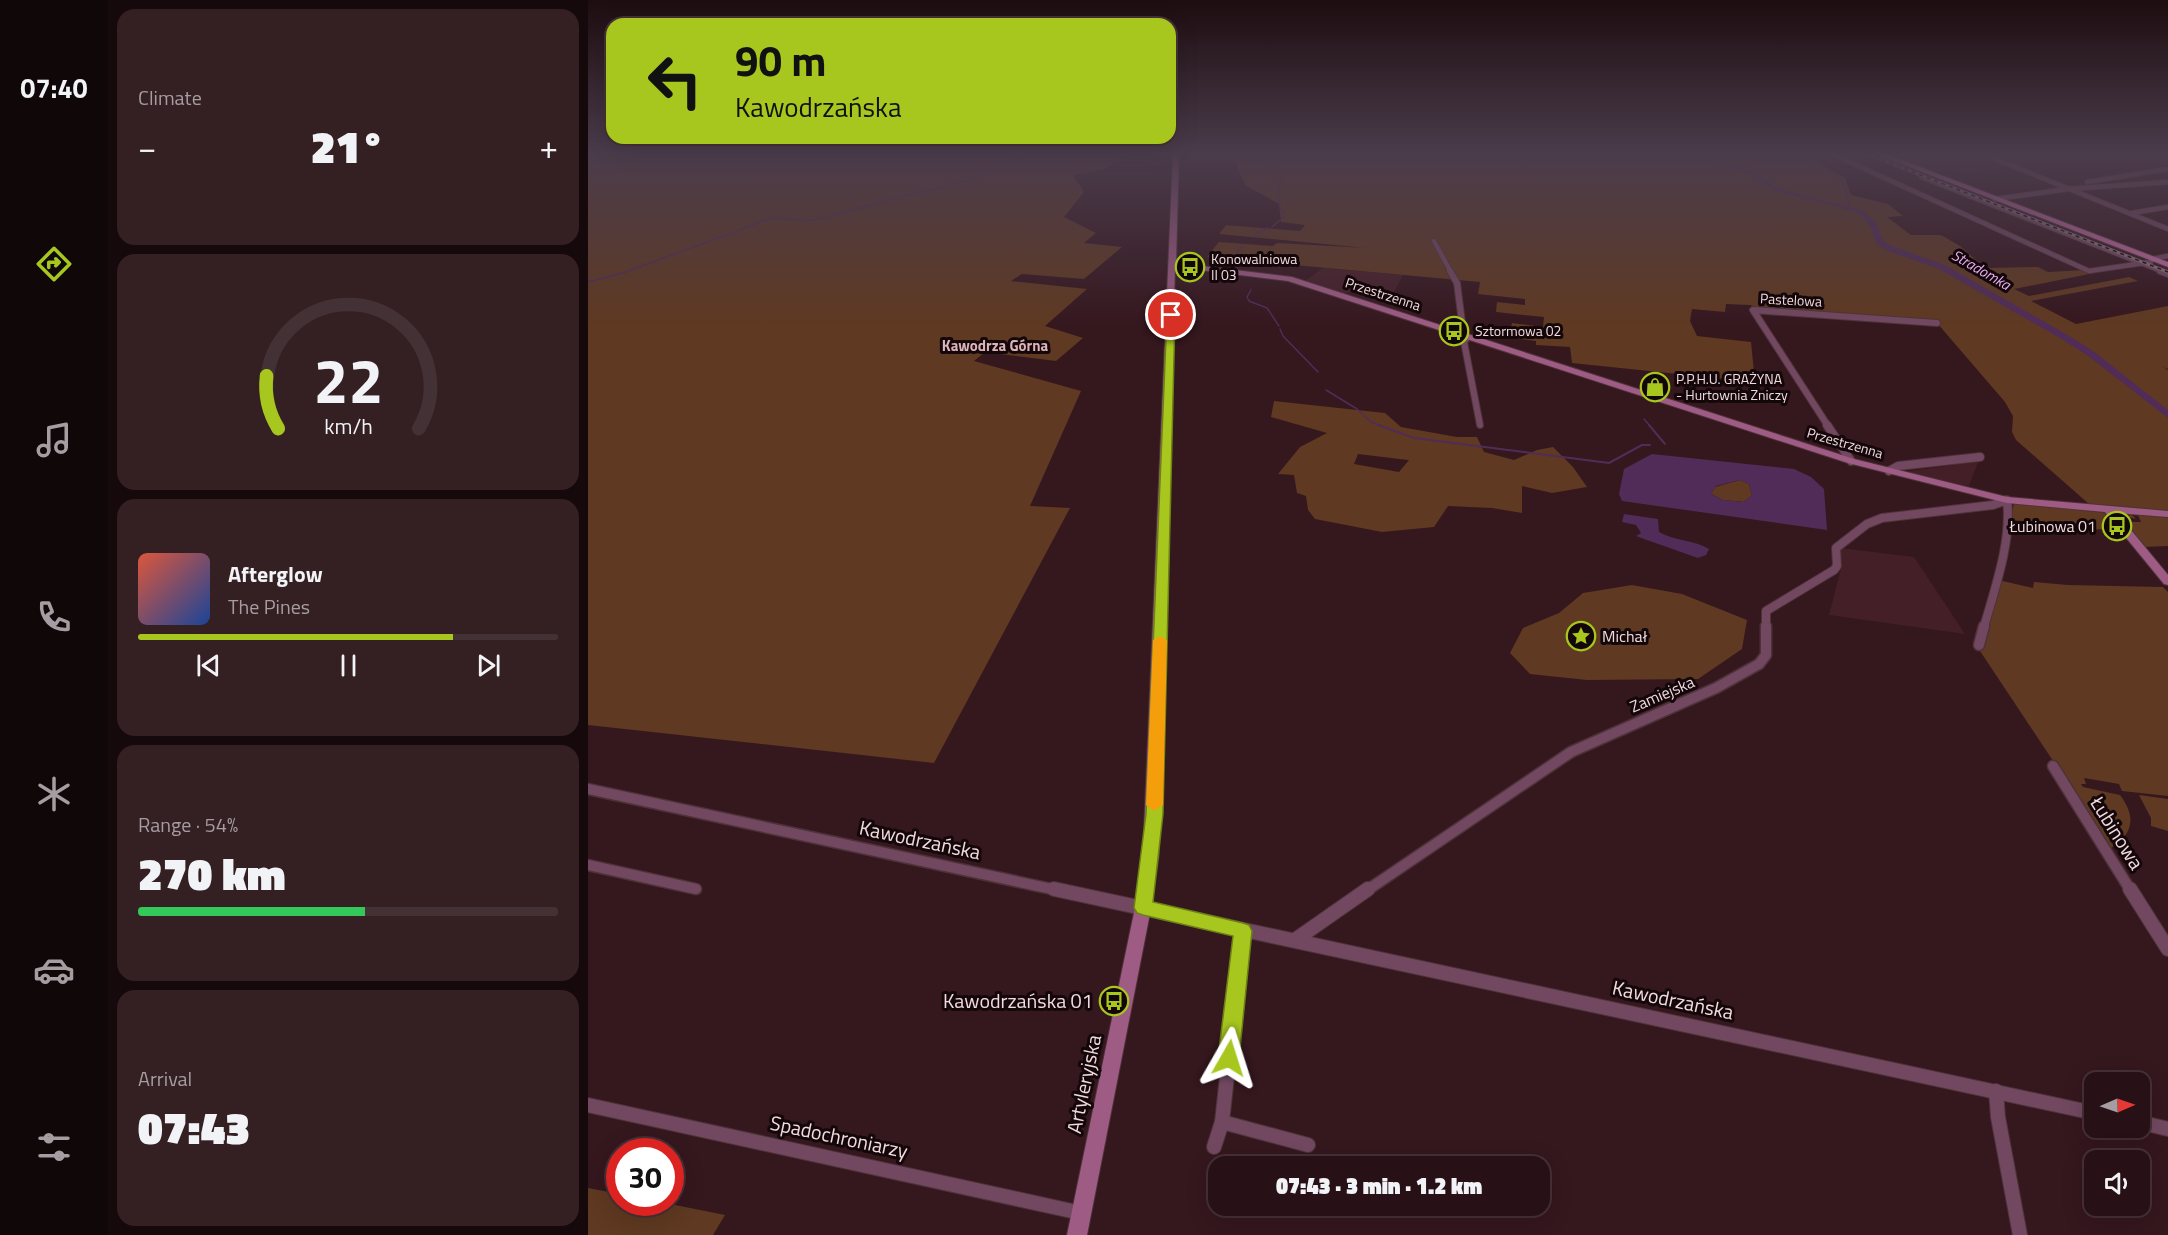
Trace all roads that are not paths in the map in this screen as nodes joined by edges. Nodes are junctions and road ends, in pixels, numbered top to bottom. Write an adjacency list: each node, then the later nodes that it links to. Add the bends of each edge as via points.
1 (1174, 212): 15 (street, Artyleryjska)
2 (1959, 212): 14 (street, via 2089,271)
3 (2009, 212): 14 (street)
4 (2027, 212): 8 (main road)
5 (2126, 212): 7 (street)
6 (2139, 212): 7 (street)
7 (2130, 213): 9 (street)
8 (2064, 226): 10 (main road); 13 (main road)
9 (2168, 229)
10 (2086, 236): 13 (street); 16 (main road)
11 (1434, 241): 19 (street, via 1457,283)
12 (2168, 256): 13 (street)
13 (2152, 260): 14 (street); 16 (main road)
14 (2141, 264): 17 (street)
15 (1173, 265): 19 (street, Przestrzenna, via 1279,276); 33 (street, Artyleryjska, via 1154,814)
16 (2168, 267)
17 (2168, 274)
18 (1937, 323): 22 (street, Pastelowa, via 1753,310)
19 (1465, 336): 20 (street); 22 (street, Przestrzenna)
20 (1480, 425)
21 (1980, 457): 23 (street, Przestrzenna, via 1899,466)
22 (1851, 462): 23 (street, Przestrzenna)
23 (1889, 471): 24 (street, Przestrzenna)
24 (2007, 500): 25 (street, Przestrzenna); 28 (street, via 2002,548); 35 (street, Zamiejska, via 1994,505 1893,516 1867,524 1836,548 1834,570 1766,611 1766,655 1759,664 1723,685 1571,752)
25 (2109, 510): 26 (street, Przestrzenna); 27 (street)
26 (2168, 514)
27 (2168, 582)
28 (1979, 645)
29 (2053, 766): 36 (street, Łubinowa)
30 (588, 789): 33 (street, Kawodrzańska)
31 (588, 865): 32 (street)
32 (696, 889)
33 (1143, 908): 34 (street, Kawodrzańska); 45 (street, Artyleryjska)
34 (1243, 931): 35 (street, Kawodrzańska); 40 (street)
35 (1295, 940): 37 (street, Kawodrzańska)
36 (2168, 949)
37 (1996, 1091): 39 (street, Kawodrzańska); 47 (street)
38 (588, 1105): 45 (street, Spadochroniarzy)
39 (2084, 1111)
40 (1222, 1122): 43 (street); 44 (street)
41 (2150, 1125): 42 (street)
42 (2168, 1129)
43 (1308, 1145)
44 (1214, 1147)
45 (1081, 1213): 46 (street, Artyleryjska)
46 (1077, 1235)
47 (2020, 1235)

